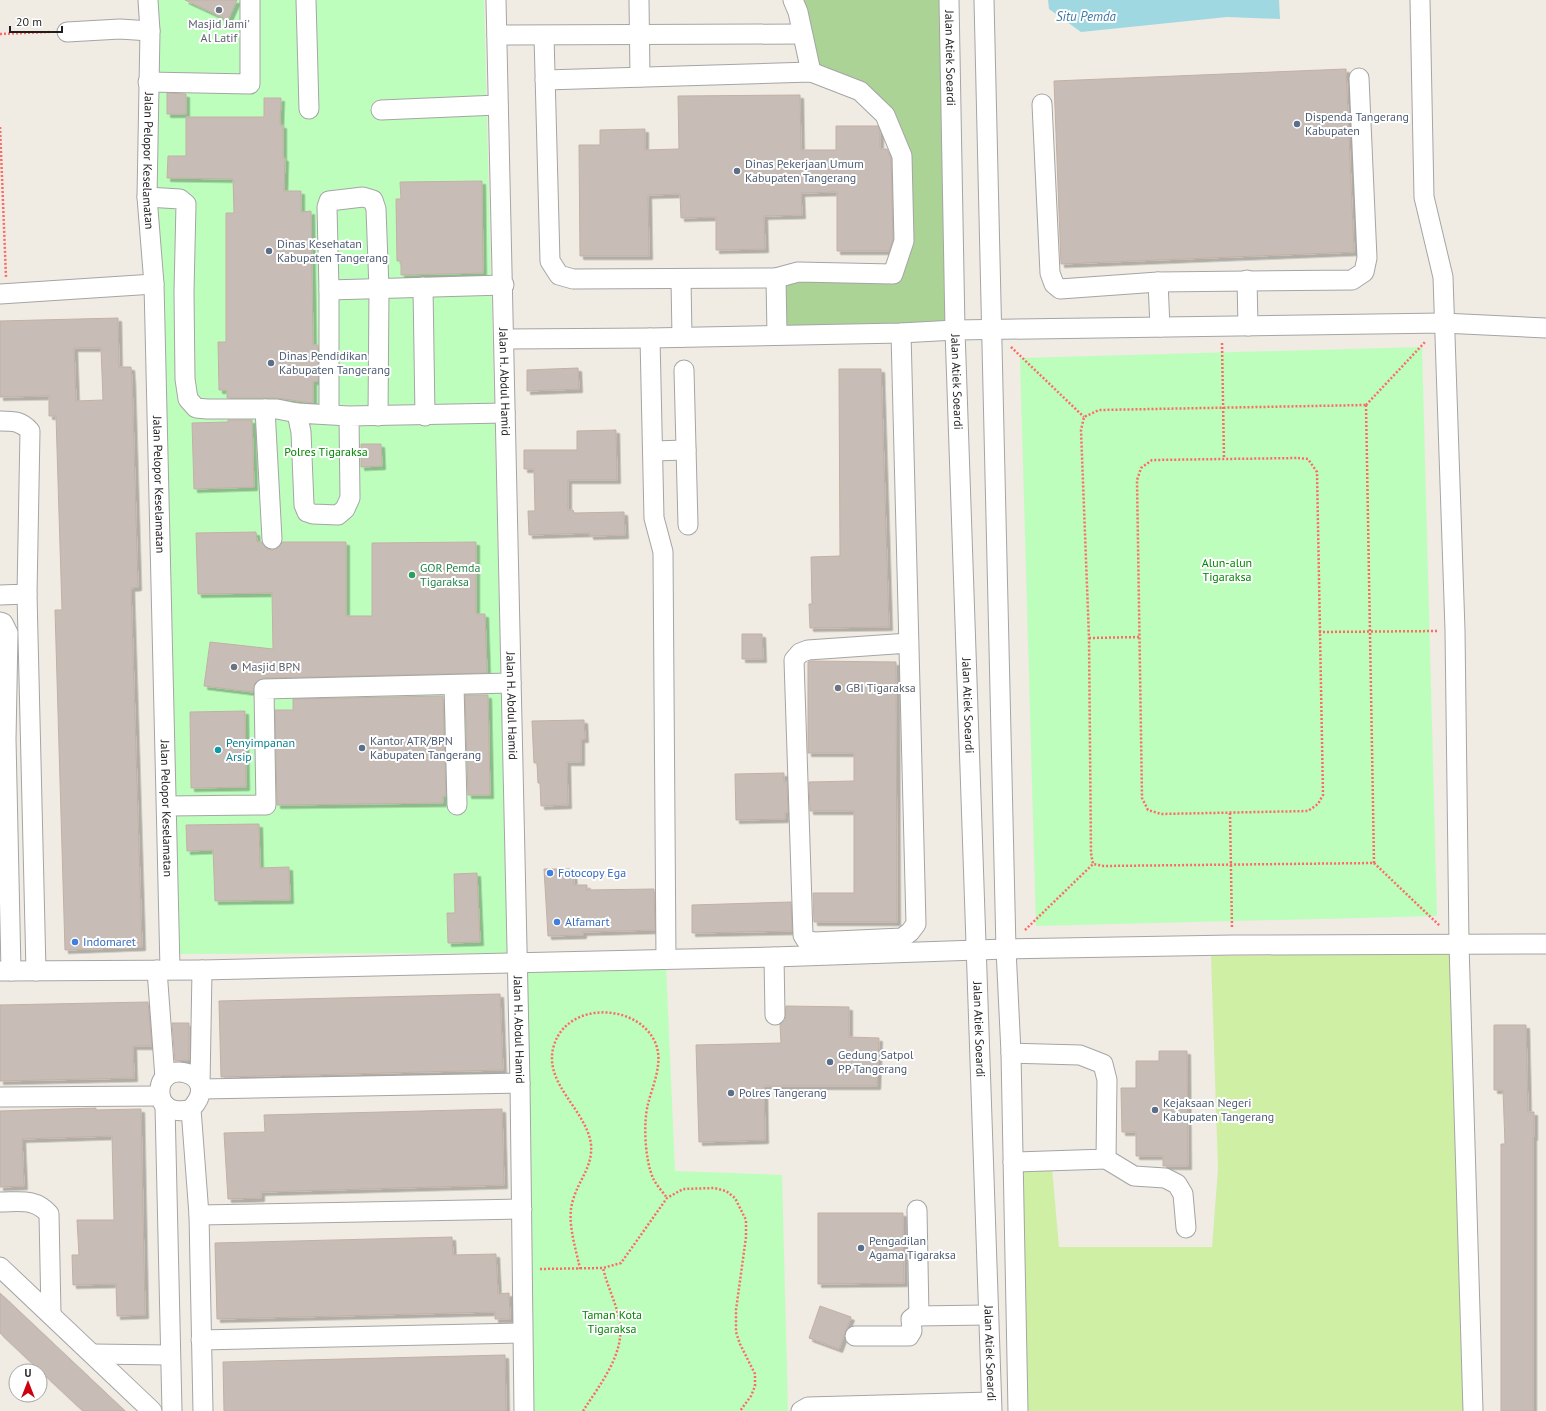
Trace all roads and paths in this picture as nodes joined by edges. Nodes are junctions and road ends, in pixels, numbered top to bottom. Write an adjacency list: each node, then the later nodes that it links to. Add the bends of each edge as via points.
1 (148, 0): 10 (street, Jalan Pelopor Keselamatan)
2 (250, 0): 21 (street, via 250,84)
3 (306, 0): 24 (street)
4 (496, 0): 14 (street, Jalan H. Abdul Hamid)
5 (639, 0): 15 (street)
6 (793, 0): 13 (street)
7 (949, 0): 44 (street, Jalan Atiek Soeardi)
8 (984, 0): 43 (street)
9 (1420, 0): 38 (street, via 1424,197 1443,277)
10 (150, 31): 11 (street, via 120,29); 21 (street, Jalan Pelopor Keselamatan)
11 (67, 32): 12 (path)
12 (0, 34)
13 (802, 34): 15 (street); 17 (street)
14 (497, 35): 16 (street); 23 (street, Jalan H. Abdul Hamid)
15 (639, 35): 16 (street); 18 (street)
16 (544, 36): 20 (street)
17 (811, 72): 18 (street); 28 (street, via 860,91 885,115 902,156 904,241 893,274 798,272)
18 (640, 77): 20 (street)
19 (1359, 78): 30 (street, via 1367,258 1364,272 1352,280)
20 (545, 80): 29 (street, via 550,261 559,275 573,279)
21 (148, 82): 27 (street, Jalan Pelopor Keselamatan)
22 (1042, 104): 31 (street, via 1050,273 1054,284 1060,289)
23 (498, 105): 25 (street); 33 (street, Jalan H. Abdul Hamid)
24 (310, 109)
25 (381, 110)
26 (0, 127): 37 (path)
27 (147, 197): 32 (street, Jalan Pelopor Keselamatan); 53 (street, via 180,199 186,204 184,300 185,379 188,399 196,408)
28 (776, 278): 29 (street); 46 (street)
29 (680, 280): 47 (street)
30 (1247, 280): 31 (street); 40 (street)
31 (1158, 282): 41 (street)
32 (154, 284): 37 (street); 81 (street, Jalan Pelopor Keselamatan)
33 (504, 285): 34 (street); 49 (street, Jalan H. Abdul Hamid)
34 (423, 287): 35 (street); 59 (street)
35 (379, 289): 36 (street); 36 (street, via 376,209 373,200 363,197 330,201 327,207); 58 (street)
36 (329, 290): 56 (street)
37 (3, 294)
38 (1443, 323): 40 (street); 42 (street); 51 (path); 70 (street)
39 (1221, 326): 40 (street); 41 (street); 52 (path)
40 (1248, 326)
41 (1160, 327): 43 (street)
42 (1546, 328)
43 (992, 329): 44 (street); 60 (path); 91 (street)
44 (955, 330): 45 (street); 92 (street, Jalan Atiek Soeardi)
45 (901, 334): 46 (street); 75 (street)
46 (777, 335): 47 (street)
47 (682, 337): 48 (street)
48 (650, 338): 49 (street); 63 (street)
49 (505, 339): 55 (street, Jalan H. Abdul Hamid)
50 (684, 370): 62 (street)
51 (1366, 404): 52 (path); 71 (path)
52 (1223, 408): 60 (path, via 1099,410); 64 (path)
53 (265, 409): 54 (street); 66 (street)
54 (297, 413): 56 (street); 57 (street, via 302,432 304,505 307,512 313,514 338,515 345,509 350,498)
55 (505, 413): 59 (street); 76 (street, Jalan H. Abdul Hamid)
56 (330, 414): 57 (street)
57 (349, 416): 58 (street)
58 (378, 416): 59 (street)
59 (425, 416)
60 (1084, 417): 74 (path, via 1081,430)
61 (0, 421): 67 (street, via 15,420 23,423 30,431)
62 (686, 450): 63 (street); 65 (street)
63 (652, 451): 94 (street, via 654,518 663,552)
64 (1224, 459): 72 (path, via 1308,459 1317,472); 73 (path, via 1152,460 1142,468 1137,480)
65 (688, 525)
66 (272, 539)
67 (27, 594): 68 (street); 80 (street)
68 (0, 595)
69 (0, 622): 78 (street, via 8,633)
70 (1455, 630): 71 (path); 88 (street)
71 (1370, 631): 72 (path); 85 (path)
72 (1319, 632): 83 (path, via 1323,795 1318,804 1308,811)
73 (1140, 637): 74 (path); 83 (path, via 1142,798 1148,810 1161,814)
74 (1089, 638): 86 (path)
75 (909, 643): 75 (street, via 916,924 902,938 814,942 806,940 803,935 794,660 800,653 808,650)
76 (511, 684): 77 (street); 95 (street, Jalan H. Abdul Hamid)
77 (454, 685): 79 (street); 81 (street, via 264,689 266,805)
78 (3, 739): 82 (street)
79 (457, 805)
80 (31, 806): 82 (street); 99 (street)
81 (168, 806): 96 (street, Jalan Pelopor Keselamatan)
82 (7, 807): 84 (street)
83 (1230, 813): 87 (path)
84 (4, 855): 98 (street)
85 (1374, 863): 87 (path); 88 (path)
86 (1093, 864): 87 (path); 91 (path)
87 (1231, 864): 90 (path)
88 (1459, 944): 89 (street); 90 (street); 138 (street)
89 (1546, 944)
90 (1232, 945): 91 (street)
91 (1006, 949): 92 (street); 101 (street)
92 (975, 950): 93 (street); 121 (street, Jalan Atiek Soeardi)
93 (774, 957): 94 (street); 100 (street)
94 (666, 959): 95 (street)
95 (517, 963): 97 (street); 103 (street, Jalan H. Abdul Hamid)
96 (164, 969): 97 (street); 99 (street); 102 (street, Jalan Pelopor Keselamatan)
97 (202, 970): 104 (street)
98 (5, 971): 99 (street)
99 (36, 971)
100 (775, 1015)
101 (1011, 1053): 108 (street, via 1080,1055 1103,1064 1107,1080); 109 (street)
102 (165, 1078): 104 (street, via 174,1072 185,1072 195,1077); 106 (street, via 160,1086)
103 (520, 1082): 104 (street); 112 (street, Jalan H. Abdul Hamid)
104 (200, 1088): 107 (street, via 199,1100)
105 (0, 1097): 106 (street)
106 (163, 1100): 107 (street, via 172,1110 182,1112); 127 (street)
107 (191, 1109): 114 (street)
108 (1106, 1159): 109 (street); 115 (street, via 1134,1176 1165,1178 1177,1184 1183,1194)
109 (1013, 1162): 137 (street)
110 (667, 1198): 117 (path, via 653,1178 645,1130 647,1105 656,1078 658,1060 655,1043 645,1027 623,1015 604,1011 584,1015 564,1026 554,1045 553,1064 558,1082 586,1126 591,1143 591,1161 573,1200 571,1214); 118 (path, via 621,1263); 135 (path, via 683,1189 720,1190 735,1198 746,1220 736,1332 755,1374 755,1386)
111 (0, 1202): 120 (street, via 34,1202 49,1214)
112 (522, 1209): 114 (street); 119 (street, Jalan H. Abdul Hamid)
113 (917, 1210): 122 (street)
114 (199, 1215): 125 (street)
115 (1186, 1228)
116 (0, 1267): 120 (street)
117 (580, 1268): 118 (path); 119 (path)
118 (603, 1268): 134 (path, via 619,1319 619,1341 608,1373)
119 (522, 1269): 123 (street, Jalan H. Abdul Hamid)
120 (52, 1314): 126 (street)
121 (988, 1315): 122 (street); 128 (street, Jalan Atiek Soeardi)
122 (919, 1316): 124 (street, via 911,1319 912,1331 909,1336)
123 (522, 1333): 125 (street); 133 (street, Jalan H. Abdul Hamid)
124 (855, 1336)
125 (201, 1340): 132 (street)
126 (93, 1354): 127 (street); 130 (street)
127 (169, 1356): 131 (street)
128 (991, 1407): 129 (street)
129 (927, 1408): 136 (street, via 808,1407)
130 (152, 1411)
131 (172, 1411)
132 (203, 1411)
133 (524, 1411)
134 (583, 1411)
135 (740, 1411)
136 (801, 1411)
137 (1018, 1411)
138 (1473, 1411)

